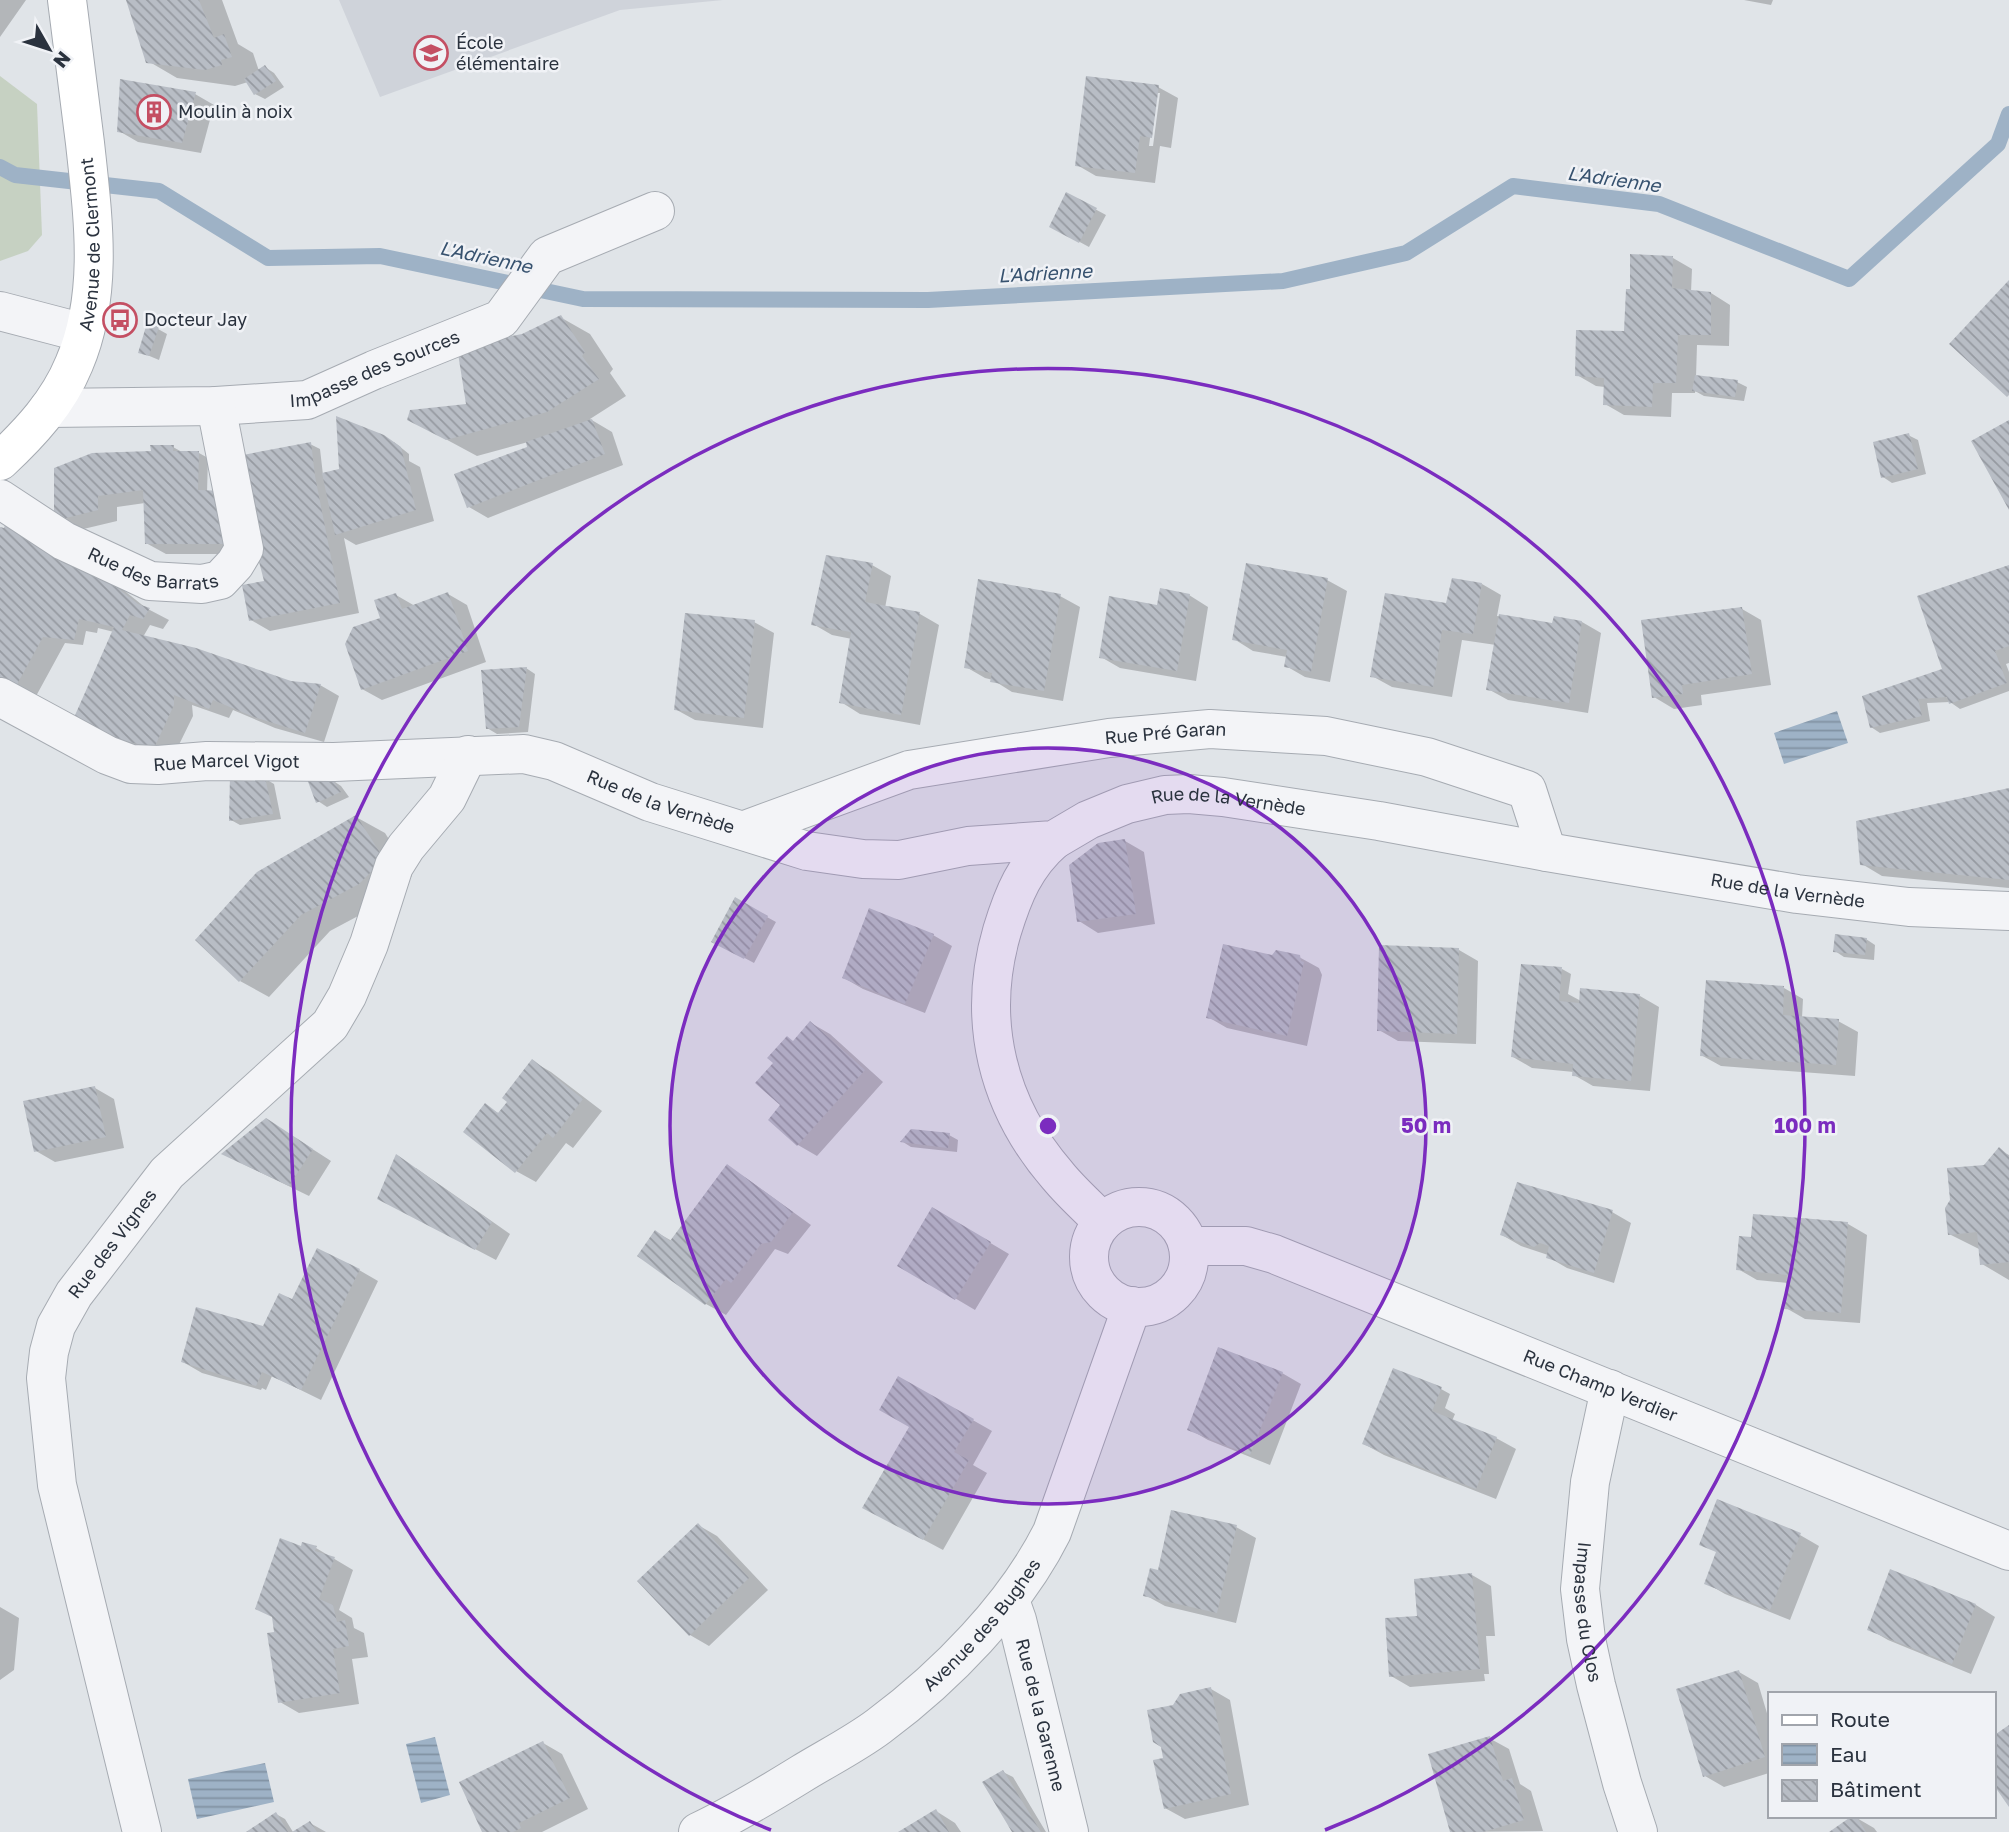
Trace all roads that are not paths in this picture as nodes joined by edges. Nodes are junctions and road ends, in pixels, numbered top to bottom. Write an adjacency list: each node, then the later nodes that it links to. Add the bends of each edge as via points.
1 (67, 0): 4 (street, Avenue de Clermont, via 94,218 93,283)
2 (655, 211): 5 (street, Impasse des Sources, via 547,256 501,320 307,401)
3 (0, 311): 4 (street)
4 (84, 332): 6 (street, Avenue de Clermont, via 74,364)
5 (216, 406): 6 (street, Impasse des Sources); 8 (street, Rue des Barrats, via 244,549 220,580 202,584 150,581 64,541)
6 (49, 408): 7 (street, Avenue de Clermont)
7 (0, 461)
8 (0, 499)
9 (0, 697): 10 (street, Rue Marcel Vigot, via 131,764)
10 (468, 755): 11 (street, Rue de la Vernède, via 524,754 554,761 650,802); 21 (street, Rue des Vignes, via 447,798 394,866 369,944 330,1025 167,1172 74,1294 56,1326 46,1378 57,1485)
11 (745, 830): 12 (street, Rue de la Vernède, via 807,851 863,859 899,860 968,846); 13 (street, Rue Pré Garan, via 909,769 1109,738 1210,729 1326,736 1427,757 1527,790)
12 (1054, 840): 13 (street, Rue de la Vernède, via 1127,804 1189,794 1379,821); 15 (street, via 1036,856 1007,914 991,984 991,1033 998,1071 1029,1135 1056,1175)
13 (1547, 852): 14 (street, Rue de la Vernède, via 1797,894 1909,907)
14 (2009, 911)
15 (1103, 1222): 16 (street, via 1123,1209 1151,1208 1175,1222); 17 (street, via 1092,1239 1091,1272 1109,1298)
16 (1188, 1246): 17 (street, via 1189,1264 1173,1295 1158,1304); 18 (street, Rue Champ Verdier, via 1246,1246 1274,1254)
17 (1132, 1307): 20 (street, Avenue des Bughes, via 1052,1532)
18 (1610, 1389): 19 (street, Rue Champ Verdier); 24 (street, Impasse du Clos, via 1590,1482 1580,1589 1596,1685)
19 (2009, 1551)
20 (1010, 1600): 22 (street, Avenue des Bughes, via 937,1679 877,1728); 23 (street, Rue de la Garenne)
21 (142, 1832)
22 (698, 1832)
23 (1069, 1832)
24 (1638, 1832)

